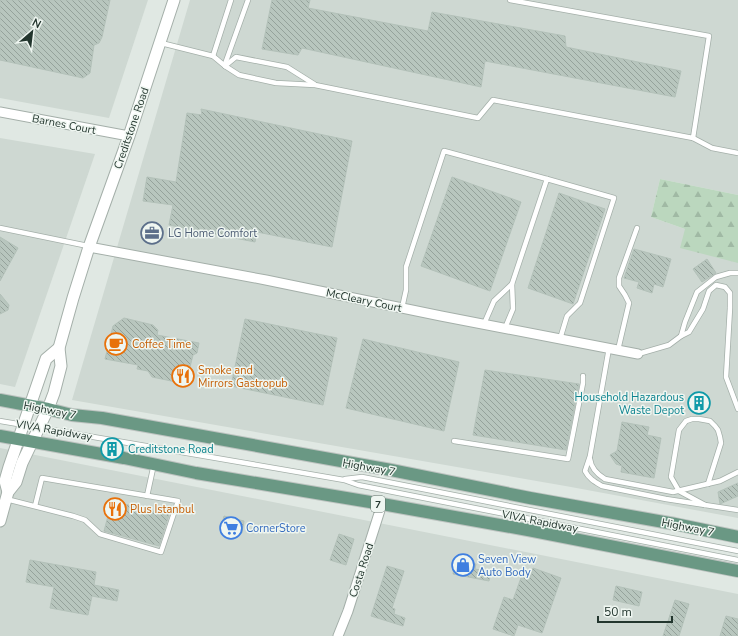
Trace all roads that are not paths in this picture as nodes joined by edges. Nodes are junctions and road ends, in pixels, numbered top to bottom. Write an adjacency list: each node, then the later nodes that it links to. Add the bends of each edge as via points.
1 (174, 0): 5 (street, Creditstone Road)
2 (231, 0): 6 (lane)
3 (248, 0): 7 (lane)
4 (510, 0): 11 (lane, via 709,36)
5 (160, 42): 6 (lane); 10 (street, Creditstone Road)
6 (213, 56): 7 (lane)
7 (225, 66): 8 (lane, via 239,75 269,82); 8 (lane, via 236,57 287,67)
8 (315, 85): 11 (lane, via 478,118 493,100)
9 (0, 112): 10 (street, Barnes Court)
10 (129, 136): 16 (street, Creditstone Road)
11 (693, 138): 12 (lane, via 712,148)
12 (738, 153)
13 (547, 179): 18 (lane); 19 (lane, via 444,151 406,267 406,290); 23 (lane, via 614,198 580,304 567,316)
14 (0, 228): 16 (lane)
15 (637, 228): 25 (lane, via 619,278 619,286 629,303)
16 (90, 247): 19 (street, McCleary Court); 24 (street, Creditstone Road)
17 (738, 273): 22 (lane, via 716,277 697,292)
18 (512, 284): 20 (lane, via 494,301); 21 (lane, via 513,309)
19 (402, 308): 20 (street, McCleary Court)
20 (484, 324): 21 (street, McCleary Court)
21 (505, 329): 23 (street, McCleary Court)
22 (681, 336): 26 (lane, via 669,345); 31 (lane, via 689,332 694,324 709,291 716,285 725,287 730,293 726,377)
23 (560, 339): 25 (street, McCleary Court)
24 (59, 348): 29 (street, Creditstone Road, via 46,359); 30 (street, Creditstone Road, via 61,366)
25 (613, 349): 26 (street, McCleary Court); 39 (lane)
26 (638, 354)
27 (583, 376): 37 (lane, via 568,459)
28 (0, 400): 29 (main road, Highway 7)
29 (30, 406): 30 (main road, Highway 7); 33 (street, Creditstone Road)
30 (48, 409): 34 (street, Creditstone Road); 52 (main road, Highway 7, via 345,462)
31 (738, 409)
32 (0, 421): 33 (lane, VIVA Rapidway)
33 (23, 425): 34 (lane, VIVA Rapidway); 36 (street, Creditstone Road)
34 (39, 428): 38 (street, Creditstone Road); 42 (lane, VIVA Rapidway)
35 (0, 436): 36 (main road, 7)
36 (18, 440): 38 (main road, 7); 45 (street, Creditstone Road, via 5,481)
37 (454, 441)
38 (32, 443): 40 (main road, 7); 45 (street, Creditstone Road, via 16,482)
39 (590, 456): 44 (lane, via 594,469 605,479); 48 (lane, via 585,471 588,477 602,486)
40 (154, 464): 46 (lane); 47 (main road, 7)
41 (738, 472): 43 (lane)
42 (344, 480): 53 (lane, VIVA Rapidway, via 362,477); 54 (lane, VIVA Rapidway, via 358,485)
43 (708, 484): 44 (lane); 44 (lane, via 721,443 720,437 710,422 692,419 679,430 677,441 671,477)
44 (679, 491): 48 (lane)
45 (7, 495): 49 (lane); 51 (street, Creditstone Road)
46 (147, 496): 49 (lane, via 42,478); 49 (lane, via 178,501 161,552 100,534 85,520)
47 (382, 504): 55 (main road, 7); 56 (street, Costa Road)
48 (704, 505): 50 (lane)
49 (35, 506)
50 (738, 510)
51 (0, 521)
52 (738, 537)
53 (738, 550)
54 (738, 560)
55 (738, 571)
56 (338, 636)

